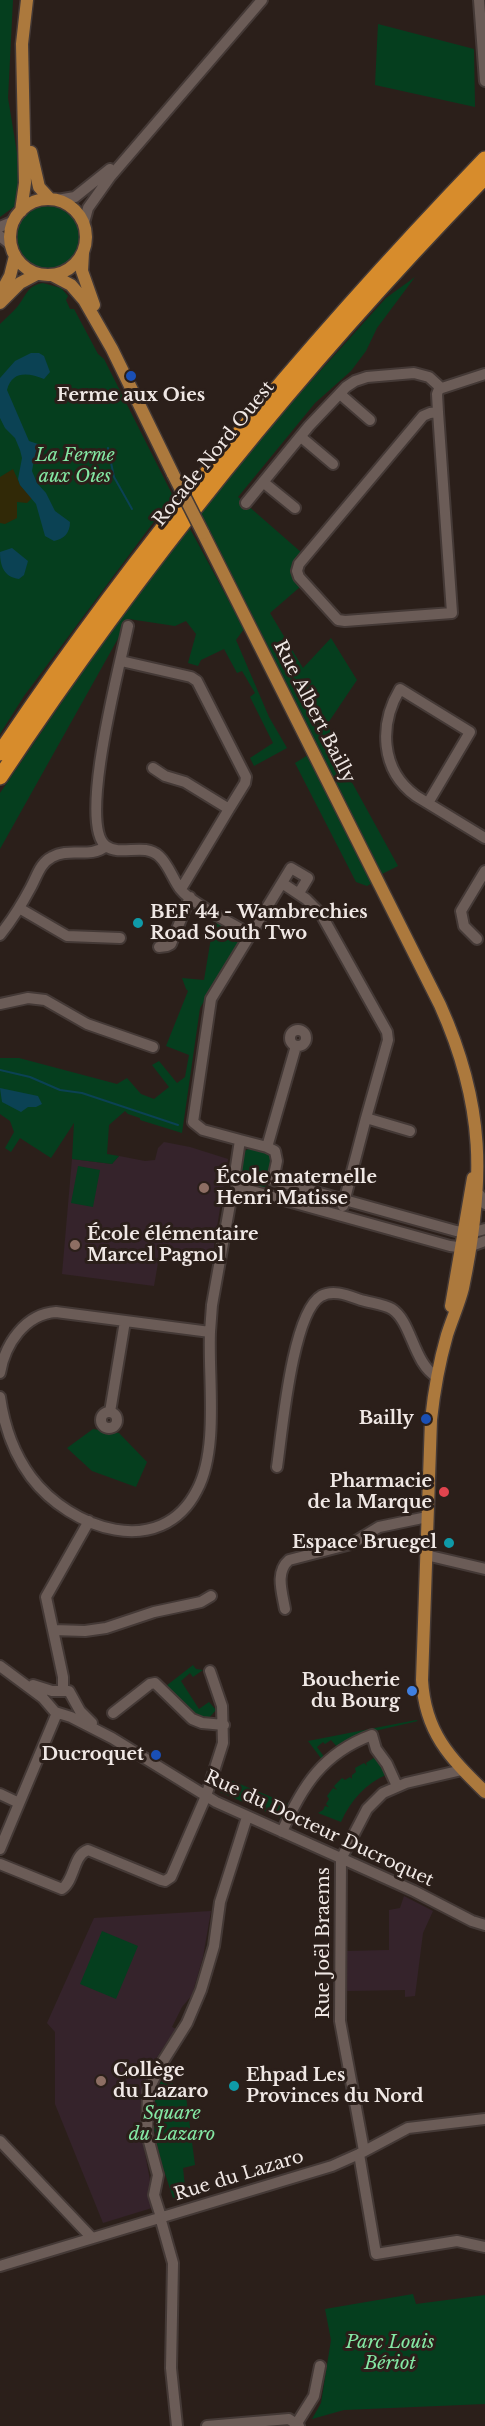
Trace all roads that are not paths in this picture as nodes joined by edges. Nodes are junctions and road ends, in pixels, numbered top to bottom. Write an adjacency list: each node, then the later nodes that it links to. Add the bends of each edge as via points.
1 (27, 0): 5 (main road, via 22,44)
2 (262, 0): 6 (street)
3 (479, 0): 4 (street)
4 (485, 81)
5 (24, 96): 9 (main road, via 34,172 40,189); 10 (main road, via 25,189)
6 (144, 135): 9 (street, via 92,185 70,199); 11 (street, via 92,200)
7 (485, 158): 33 (highway, Rocade Nord Ouest, via 341,312 206,471 108,598)
8 (485, 177): 35 (highway, Rocade Nord Ouest, via 345,327 216,480 124,599)
9 (54, 200): 10 (main road, via 32,203); 11 (main road, via 75,211)
10 (17, 216): 12 (street); 14 (main road, via 10,233)
11 (84, 224): 15 (main road)
12 (0, 227)
13 (0, 236): 14 (street)
14 (13, 250): 16 (main road, via 24,267); 18 (main road, via 10,276)
15 (83, 252): 17 (main road, via 71,268); 20 (main road, Rue Albert Bailly, via 83,276)
16 (37, 274): 17 (main road); 19 (main road, via 23,280)
17 (52, 275): 20 (main road, Rue Albert Bailly, via 80,294)
18 (0, 294)
19 (0, 303)
20 (112, 349): 54 (main road, Rue Albert Bailly, bridge, via 440,1005 457,1042)
21 (485, 374): 22 (street)
22 (441, 388): 23 (street, via 429,377 414,373 363,378); 24 (street, via 436,394)
23 (340, 394): 25 (street); 26 (street)
24 (438, 412): 24 (street, via 423,416 299,564 299,577 338,620 452,613)
25 (370, 420)
26 (301, 436): 27 (street); 28 (street)
27 (333, 464)
28 (262, 482): 29 (street); 30 (street)
29 (246, 502)
30 (295, 508)
31 (128, 626): 32 (street)
32 (121, 661): 37 (street, via 197,681 246,777); 39 (street, via 98,778 97,824)
33 (0, 753)
34 (153, 768): 37 (street)
35 (0, 777)
36 (428, 802): 36 (street, via 404,785 388,751 386,722 400,689 470,732); 38 (street)
37 (229, 809): 42 (street)
38 (485, 838)
39 (106, 846): 42 (street, via 153,851); 45 (street, via 96,853 60,854 48,859)
40 (485, 871): 49 (street, via 461,911 465,926)
41 (282, 883): 43 (street); 43 (street, via 291,868 308,878); 47 (street)
42 (181, 889): 44 (street)
43 (299, 893): 55 (street, via 321,914 387,1032)
44 (190, 897): 47 (street); 50 (street, via 171,944)
45 (19, 908): 46 (street); 48 (street, via 67,936)
46 (0, 935)
47 (251, 935): 57 (street, via 210,1003 193,1118 200,1129)
48 (120, 938)
49 (477, 939)
50 (159, 947)
51 (0, 1004): 53 (street, via 28,998 45,1000 87,1024)
52 (296, 1046): 58 (street)
53 (153, 1047)
54 (471, 1096): 62 (main road, Rue Albert Bailly, via 480,1136); 65 (main road, Rue Albert Bailly)
55 (366, 1118): 56 (street); 63 (street)
56 (410, 1131)
57 (240, 1140): 58 (street); 60 (street, via 234,1180)
58 (267, 1147): 59 (street, via 277,1157)
59 (273, 1180): 61 (street); 63 (street)
60 (241, 1188): 61 (street); 69 (street, via 230,1204)
61 (268, 1196): 64 (street)
62 (483, 1199): 65 (main road, Rue Albert Bailly)
63 (345, 1200): 64 (street); 65 (street)
64 (340, 1215): 67 (street)
65 (475, 1231): 67 (main road, Rue Albert Bailly)
66 (485, 1241): 67 (street)
67 (467, 1247): 71 (main road, Rue Albert Bailly, via 463,1290)
68 (125, 1321): 69 (street); 70 (street, via 56,1312 39,1316 25,1324 15,1337); 73 (street)
69 (210, 1332): 76 (street, via 209,1435 203,1475 194,1496 174,1519 148,1530 124,1532)
70 (0, 1373)
71 (437, 1377): 74 (street, via 422,1362 400,1318 391,1309 336,1293 321,1297 311,1309 292,1359); 75 (main road, Rue Albert Bailly, via 430,1429)
72 (0, 1397): 76 (street, via 13,1446 32,1478 65,1508)
73 (110, 1412)
74 (277, 1467)
75 (427, 1517): 77 (main road, Rue Albert Bailly); 80 (street, via 379,1527 351,1544 289,1560 280,1575)
76 (89, 1521): 81 (street, via 46,1597)
77 (426, 1555): 78 (street); 90 (main road, Rue Albert Bailly, via 424,1704 437,1738)
78 (485, 1569)
79 (211, 1596): 81 (street, via 106,1628)
80 (285, 1609)
81 (53, 1630): 84 (street, via 63,1677)
82 (4, 1669): 84 (street, Rue du Docteur Ducroquet, via 39,1688); 86 (street, Rue du Docteur Ducroquet)
83 (210, 1671): 88 (street, via 221,1699)
84 (60, 1690): 85 (street, via 70,1692); 86 (street, via 50,1698)
85 (75, 1701): 86 (street, via 71,1711); 89 (street, Rue du Docteur Ducroquet, via 82,1714)
86 (57, 1712): 89 (street, Rue du Docteur Ducroquet); 95 (street)
87 (113, 1713): 88 (street, via 155,1683 192,1719)
88 (224, 1725): 94 (street, via 222,1749)
89 (112, 1738): 94 (street, Rue du Docteur Ducroquet)
90 (462, 1770): 91 (street, Rue Joël Braems); 92 (main road, Rue Albert Bailly)
91 (397, 1786): 97 (street, via 372,1735 363,1738 342,1750 310,1778); 99 (street, Rue Joël Braems, via 367,1809)
92 (485, 1792)
93 (0, 1794): 95 (street)
94 (206, 1796): 96 (street, Rue du Docteur Ducroquet); 100 (street, via 173,1874 165,1881 88,1850 81,1854 62,1889)
95 (19, 1803): 98 (street)
96 (247, 1817): 97 (street, Rue du Docteur Ducroquet); 105 (street, via 220,1902 201,1990 148,2091 147,2134 158,2175 154,2195)
97 (282, 1832): 99 (street, Rue du Docteur Ducroquet)
98 (0, 1849)
99 (341, 1859): 101 (street, Rue du Docteur Ducroquet); 104 (street, Rue Joël Braems, via 340,2021)
100 (0, 1864)
101 (485, 1925)
102 (485, 2119): 104 (street, Rue du Lazaro, via 408,2128)
103 (0, 2141): 106 (street)
104 (362, 2153): 105 (street, Rue du Lazaro, via 325,2168); 107 (street, Rue Joël Braems, via 376,2254 458,2241)
105 (160, 2217): 106 (street, Rue du Lazaro); 111 (street, via 173,2263 171,2368)
106 (92, 2238): 108 (street, Rue du Lazaro)
107 (485, 2247)
108 (0, 2266)
109 (320, 2366): 110 (street, via 314,2396)
110 (298, 2425): 112 (street, via 286,2419)
111 (177, 2426)
112 (207, 2426)

